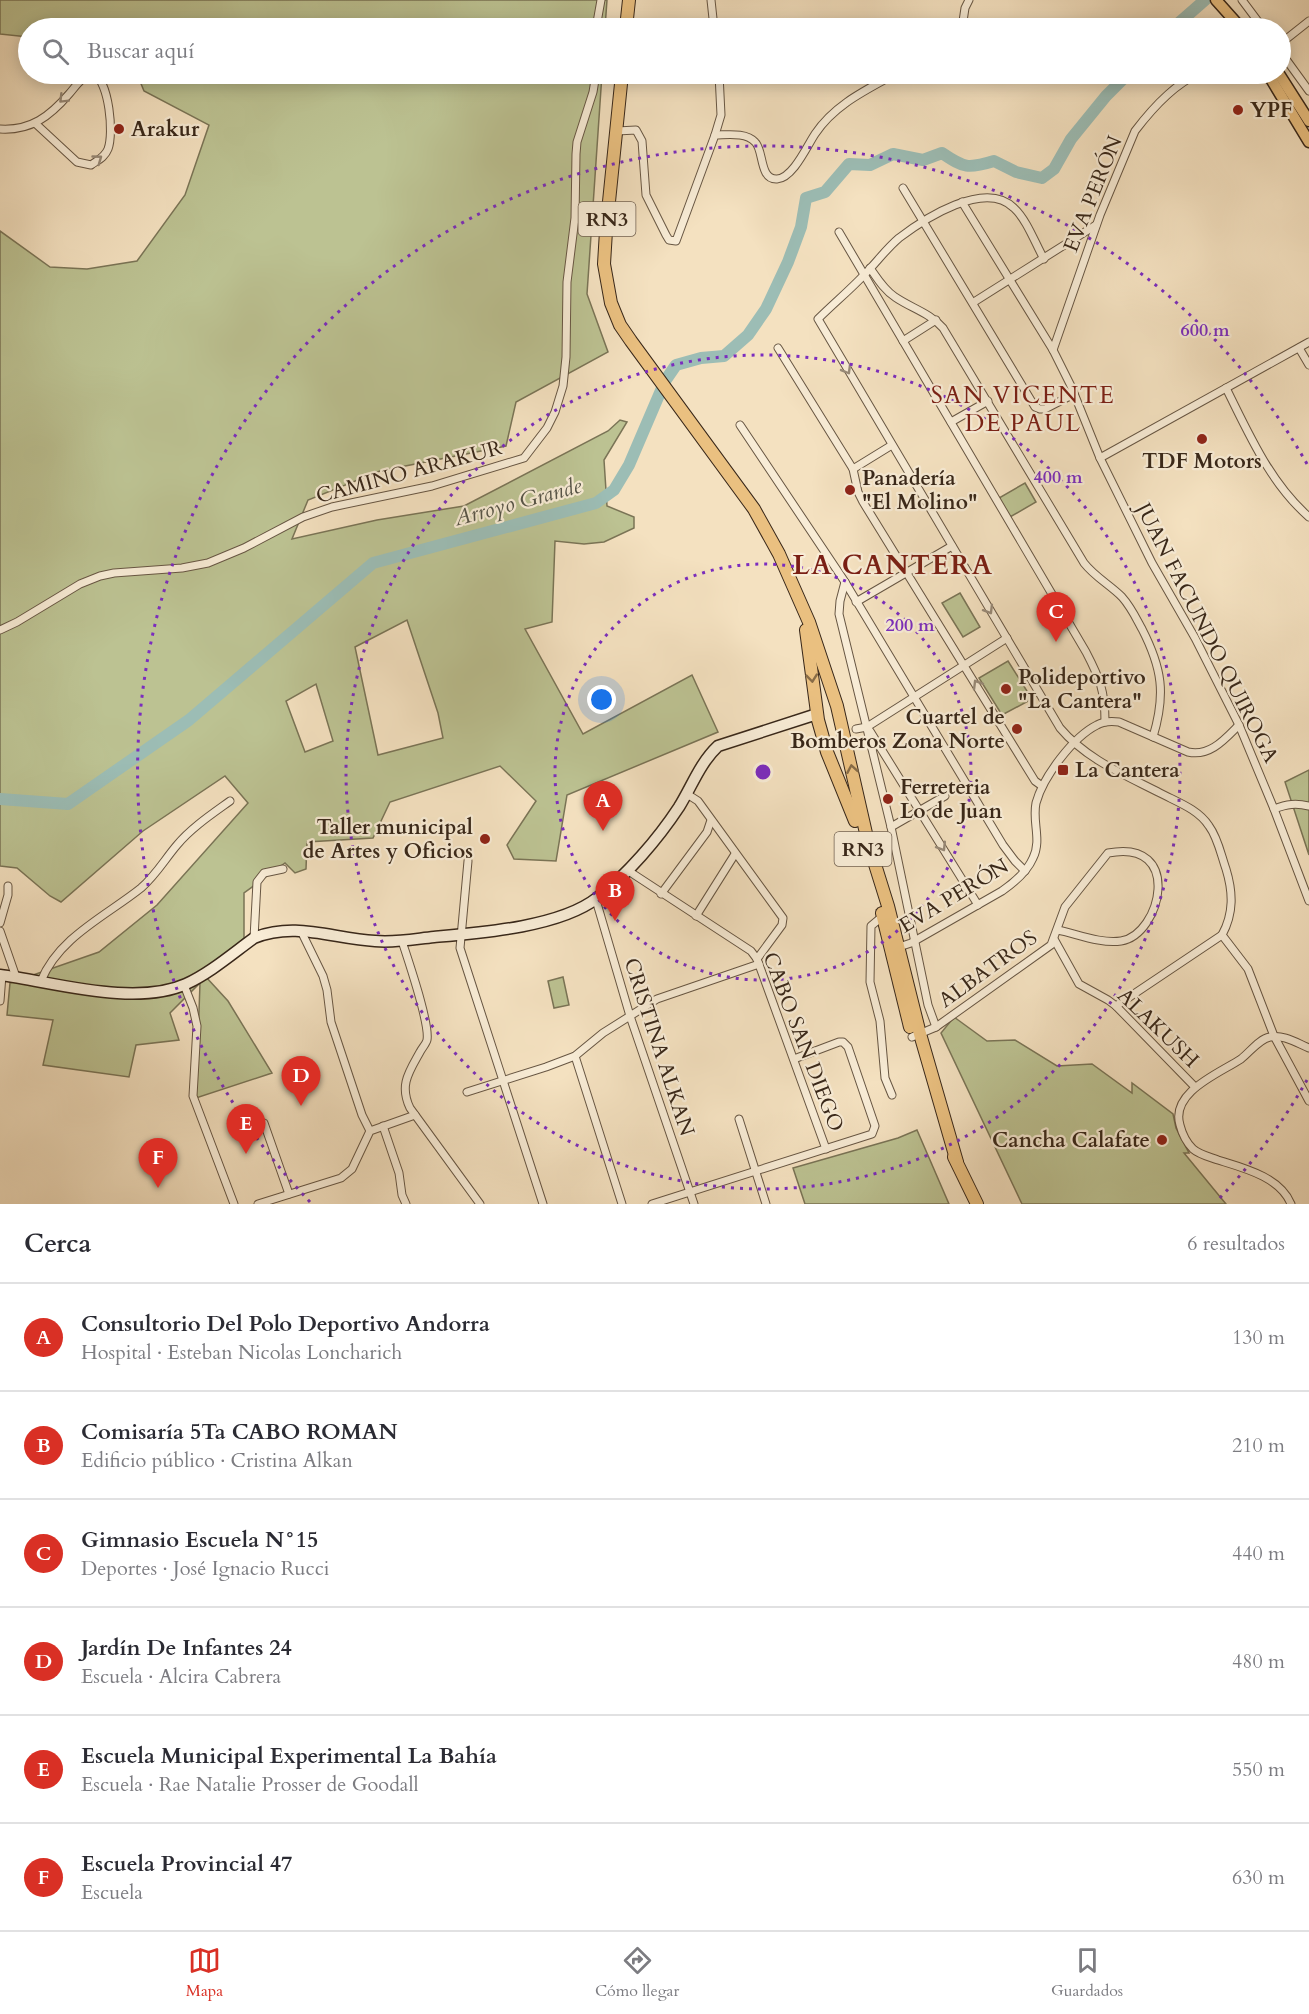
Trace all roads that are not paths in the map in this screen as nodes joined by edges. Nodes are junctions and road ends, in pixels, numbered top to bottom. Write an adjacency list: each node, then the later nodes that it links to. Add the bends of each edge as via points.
1 (601, 0): 7 (street)
2 (629, 0): 8 (highway)
3 (711, 0): 9 (street)
4 (969, 0): 10 (street)
5 (1242, 0): 12 (street)
6 (1218, 2): 11 (main road)
7 (598, 18)
8 (627, 18)
9 (713, 18)
10 (964, 18)
11 (1232, 18)
12 (1256, 18)
13 (1309, 21): 14 (street)
14 (1291, 36)
15 (1291, 65): 25 (street)
16 (76, 84): 26 (street, one-way to 26)
17 (104, 84): 26 (street, one-way to 17, via 78,162 91,165 104,157 110,142)
18 (594, 84): 63 (street, CAMINO ARAKUR, via 577,142 563,386 547,428 524,458 432,486 332,507 208,563 100,576)
19 (621, 84): 29 (highway, RN3)
20 (719, 84): 30 (street, via 721,115)
21 (878, 84): 30 (street, via 831,114 790,172 777,179 767,174 755,142 741,136)
22 (1182, 84): 35 (street, EVA PERÓN, via 1135,131)
23 (1276, 84): 27 (main road)
24 (1284, 84): 27 (main road)
25 (1309, 91)
26 (36, 124): 28 (street)
27 (1307, 125): 31 (main road)
28 (0, 129)
29 (617, 131): 30 (street, via 639,133 646,195 673,241 678,239); 62 (highway, RN3, via 604,247 606,280 615,314 764,524)
30 (715, 135)
31 (1309, 142)
32 (903, 188): 34 (street)
33 (962, 202): 34 (street); 37 (street, via 982,197 1014,207); 40 (street, JUAN FACUNDO QUIROGA)
34 (924, 222): 38 (street, via 900,237); 41 (street)
35 (1096, 225): 37 (street); 47 (street, EVA PERÓN)
36 (839, 232): 39 (street)
37 (1044, 259): 40 (street)
38 (870, 268): 39 (street); 42 (street, via 894,296)
39 (864, 276): 43 (street); 54 (street, one-way to 54, via 818,319)
40 (1010, 280): 41 (street); 47 (street, JUAN FACUNDO QUIROGA)
41 (974, 302): 50 (street, via 1035,407 1045,409)
42 (936, 320): 43 (street); 51 (street)
43 (903, 341): 52 (street)
44 (1309, 342): 46 (street)
45 (778, 348): 56 (street)
46 (1299, 348): 48 (street); 49 (street)
47 (1053, 350): 50 (street, JUAN FACUNDO QUIROGA)
48 (1309, 365)
49 (1226, 388): 55 (street); 57 (street, via 1271,473)
50 (1074, 394): 55 (street, JUAN FACUNDO QUIROGA)
51 (988, 400): 52 (street); 76 (street, via 1084,563 1124,599 1153,651 1162,693)
52 (951, 422): 70 (street, via 1086,652 1103,688)
53 (740, 425): 60 (street)
54 (892, 445): 56 (street); 58 (street)
55 (1101, 458): 72 (street, JUAN FACUNDO QUIROGA)
56 (853, 469): 59 (street, via 863,502)
57 (1309, 517)
58 (952, 546): 59 (street); 64 (street, one-way to 64)
59 (907, 572): 61 (street); 65 (street)
60 (845, 582): 61 (street); 73 (street, via 839,614)
61 (856, 602): 66 (street)
62 (801, 605): 67 (highway, RN3); 68 (highway, RN3, one-way to 68)
63 (0, 630)
64 (1006, 638): 65 (street); 78 (street)
65 (965, 665): 66 (street); 80 (street, one-way to 65, via 1035,781)
66 (912, 697): 73 (street); 93 (street, via 1003,845)
67 (837, 706): 68 (highway, via 824,704); 71 (highway, RN3)
68 (816, 712): 69 (street); 75 (highway, RN3)
69 (802, 720): 75 (street); 81 (street, via 718,746 709,754)
70 (1105, 722): 76 (street, via 1119,722); 78 (street, EVA PERÓN)
71 (842, 723): 74 (street); 77 (highway, RN3)
72 (1239, 725): 76 (street, via 1216,747 1197,754); 85 (street, JUAN FACUNDO QUIROGA)
73 (867, 727): 74 (street); 86 (street); 88 (street)
74 (856, 729): 77 (street)
75 (822, 734): 79 (highway, RN3)
76 (1153, 737)
77 (847, 744): 79 (highway, via 838,753); 111 (highway, RN3, one-way to 77)
78 (1073, 744): 80 (street, EVA PERÓN); 106 (street, via 1189,807 1211,827 1232,893 1229,922)
79 (827, 752): 100 (highway, RN3, via 855,821)
80 (1042, 786): 93 (street, EVA PERÓN, via 1036,805 1038,845)
81 (687, 794): 87 (street, via 698,801); 92 (street)
82 (945, 796): 86 (street)
83 (230, 801): 115 (street, via 186,835 142,887 56,955)
84 (1309, 806): 85 (street, via 1299,803)
85 (1274, 809): 97 (street, JUAN FACUNDO QUIROGA)
86 (920, 811): 88 (street); 98 (street, one-way to 98)
87 (711, 820): 89 (street); 95 (street)
88 (891, 827): 110 (street)
89 (735, 854): 99 (street); 112 (street, via 784,922)
90 (468, 861): 105 (street)
91 (283, 869): 107 (street, via 264,873 257,882)
92 (627, 870): 95 (street, CABO SAN DIEGO); 96 (street)
93 (1025, 871): 98 (street, EVA PERÓN, via 1014,883)
94 (8, 886): 101 (street)
95 (661, 894): 99 (street, CABO SAN DIEGO)
96 (596, 900): 105 (street, via 581,909 537,922); 119 (street, CRISTINA ALKAN)
97 (1309, 901)
98 (978, 905): 110 (street, EVA PERÓN)
99 (696, 916): 112 (street, CABO SAN DIEGO, via 751,951)
100 (883, 916): 111 (highway, RN3); 129 (street, via 871,926 870,982 880,1021 885,1078)
101 (0, 923)
102 (1058, 930): 102 (street, ALBATROS, via 1065,907 1107,853 1137,853 1152,862 1158,879 1158,897 1139,932 1121,941 1110,941); 108 (street, ALBATROS)
103 (0, 931): 114 (street)
104 (301, 931): 107 (street); 109 (street, via 377,942); 135 (street, via 325,983 331,1022)
105 (460, 935): 109 (street); 126 (street, via 460,948)
106 (1222, 935): 118 (street); 122 (street, via 1248,969)
107 (254, 938): 116 (street)
108 (1054, 939): 118 (street, ALAKUSH, via 1079,984); 120 (street, ALBATROS, via 1045,951)
109 (402, 940): 131 (street, via 427,1039 405,1078 406,1100)
110 (915, 941): 111 (street, EVA PERÓN); 120 (street)
111 (895, 948): 121 (highway, RN3)
112 (758, 962): 119 (street, via 665,995); 125 (street, CABO SAN DIEGO)
113 (1, 975): 114 (street); 117 (street)
114 (16, 977): 115 (street)
115 (41, 981): 116 (street, via 139,995)
116 (184, 985): 140 (street, via 197,1026 193,1096)
117 (0, 1001)
118 (1116, 1006): 127 (street, ALAKUSH)
119 (630, 1016): 124 (street); 138 (street, CRISTINA ALKAN)
120 (936, 1027): 121 (street, ALBATROS)
121 (916, 1036): 149 (highway, RN3, via 957,1161)
122 (1274, 1036): 123 (street); 127 (street, via 1266,1037 1239,1060); 130 (street)
123 (1309, 1048)
124 (575, 1056): 126 (street); 145 (street)
125 (794, 1059): 136 (street, CABO SAN DIEGO); 136 (street, via 839,1042 848,1047 875,1126 872,1134)
126 (505, 1081): 128 (street); 144 (street)
127 (1195, 1087): 150 (street, via 1178,1114 1179,1124 1194,1149 1267,1178 1286,1194)
128 (467, 1092)
129 (892, 1095)
130 (1309, 1101)
131 (415, 1115): 134 (street); 143 (street)
132 (739, 1119): 137 (street)
133 (264, 1123): 139 (street)
134 (383, 1126): 135 (street); 142 (street)
135 (370, 1131): 139 (street, via 348,1173)
136 (826, 1149): 137 (street)
137 (756, 1171): 138 (street); 148 (street)
138 (690, 1192): 146 (street); 147 (street, CRISTINA ALKAN)
139 (289, 1194): 141 (street)
140 (234, 1204)
141 (258, 1204)
142 (406, 1204)
143 (480, 1204)
144 (543, 1204)
145 (622, 1204)
146 (652, 1204)
147 (694, 1204)
148 (766, 1204)
149 (977, 1204)
150 (1291, 1204)

